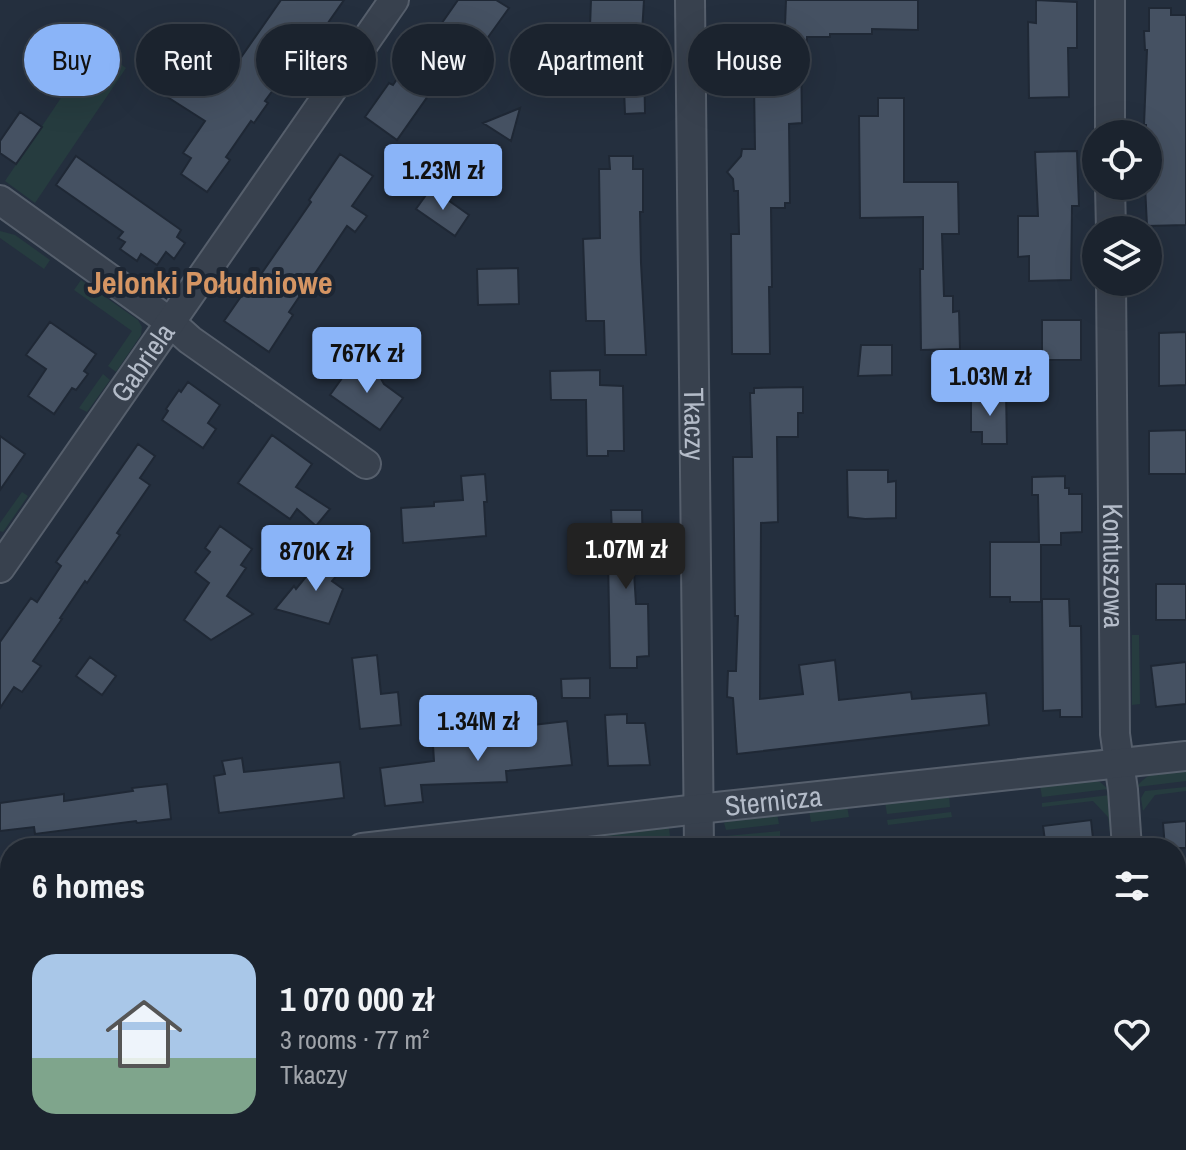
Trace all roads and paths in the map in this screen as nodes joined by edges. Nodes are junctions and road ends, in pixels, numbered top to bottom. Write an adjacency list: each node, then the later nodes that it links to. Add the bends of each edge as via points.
1 (394, 0): 7 (street, Gabriela)
2 (690, 0): 12 (street, Tkaczy)
3 (1110, 0): 4 (street)
4 (1110, 120)
5 (0, 200): 7 (street)
6 (1111, 296): 11 (street, Kontuszowa)
7 (170, 322): 8 (street); 9 (street, Gabriela)
8 (366, 464)
9 (0, 568)
10 (1186, 756): 11 (street, Sternicza)
11 (1119, 763): 12 (street, Sternicza); 15 (street, Kontuszowa)
12 (698, 809): 13 (street, Sternicza); 14 (street, Tkaczy)
13 (448, 838)
14 (699, 838)
15 (1126, 838)

